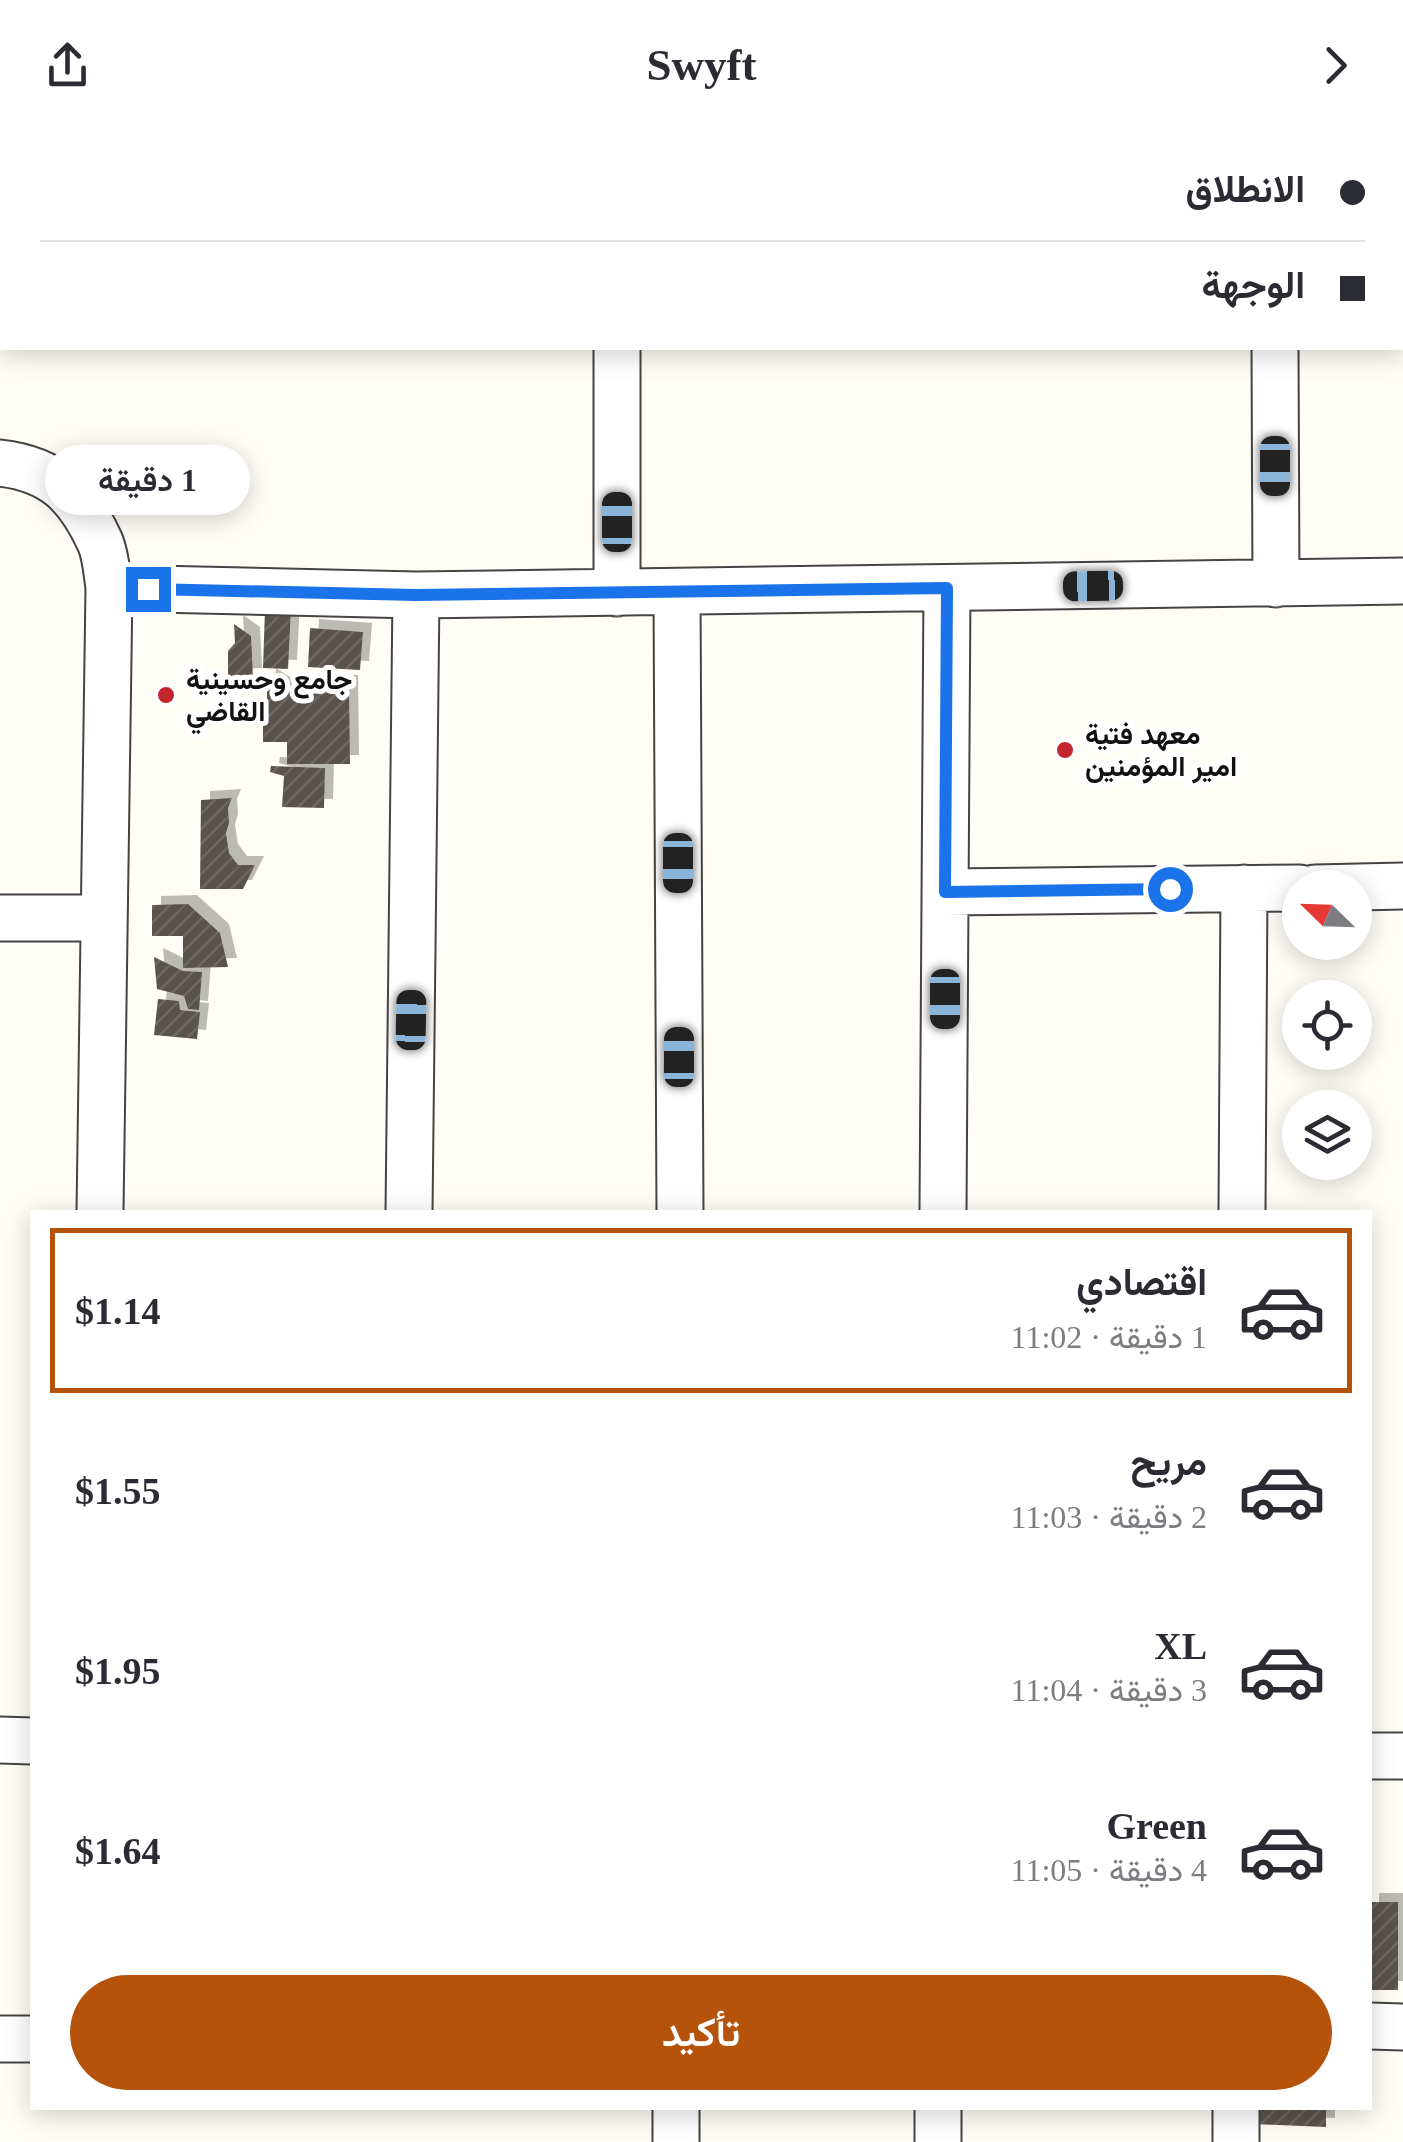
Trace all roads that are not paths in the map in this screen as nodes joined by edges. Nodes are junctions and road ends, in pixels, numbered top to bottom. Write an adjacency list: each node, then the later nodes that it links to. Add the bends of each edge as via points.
1 (617, 350): 8 (street)
2 (1275, 350): 5 (street)
3 (0, 463): 6 (street, via 39,471 63,487 102,544)
4 (1403, 582): 5 (street)
5 (1276, 584): 7 (street)
6 (110, 588): 10 (street); 17 (street)
7 (947, 588): 9 (street); 15 (street)
8 (617, 592): 9 (street); 10 (street)
9 (677, 592): 20 (street)
10 (416, 595): 19 (street)
11 (1403, 886): 12 (street)
12 (1372, 887)
13 (1244, 888): 14 (street); 15 (street); 22 (street)
14 (1282, 888)
15 (945, 892): 21 (street)
16 (0, 918): 17 (street)
17 (104, 918): 18 (street)
18 (100, 1210)
19 (409, 1210)
20 (680, 1210)
21 (943, 1210)
22 (1242, 1210)
23 (0, 1740): 24 (street)
24 (30, 1741)
25 (1372, 1756): 26 (street)
26 (1403, 1756)
27 (1372, 2026): 28 (street)
28 (1403, 2027)
29 (0, 2039): 30 (street)
30 (30, 2039)
31 (676, 2110): 34 (street)
32 (938, 2110): 35 (street)
33 (1236, 2110): 36 (street)
34 (676, 2142)
35 (938, 2142)
36 (1236, 2142)

